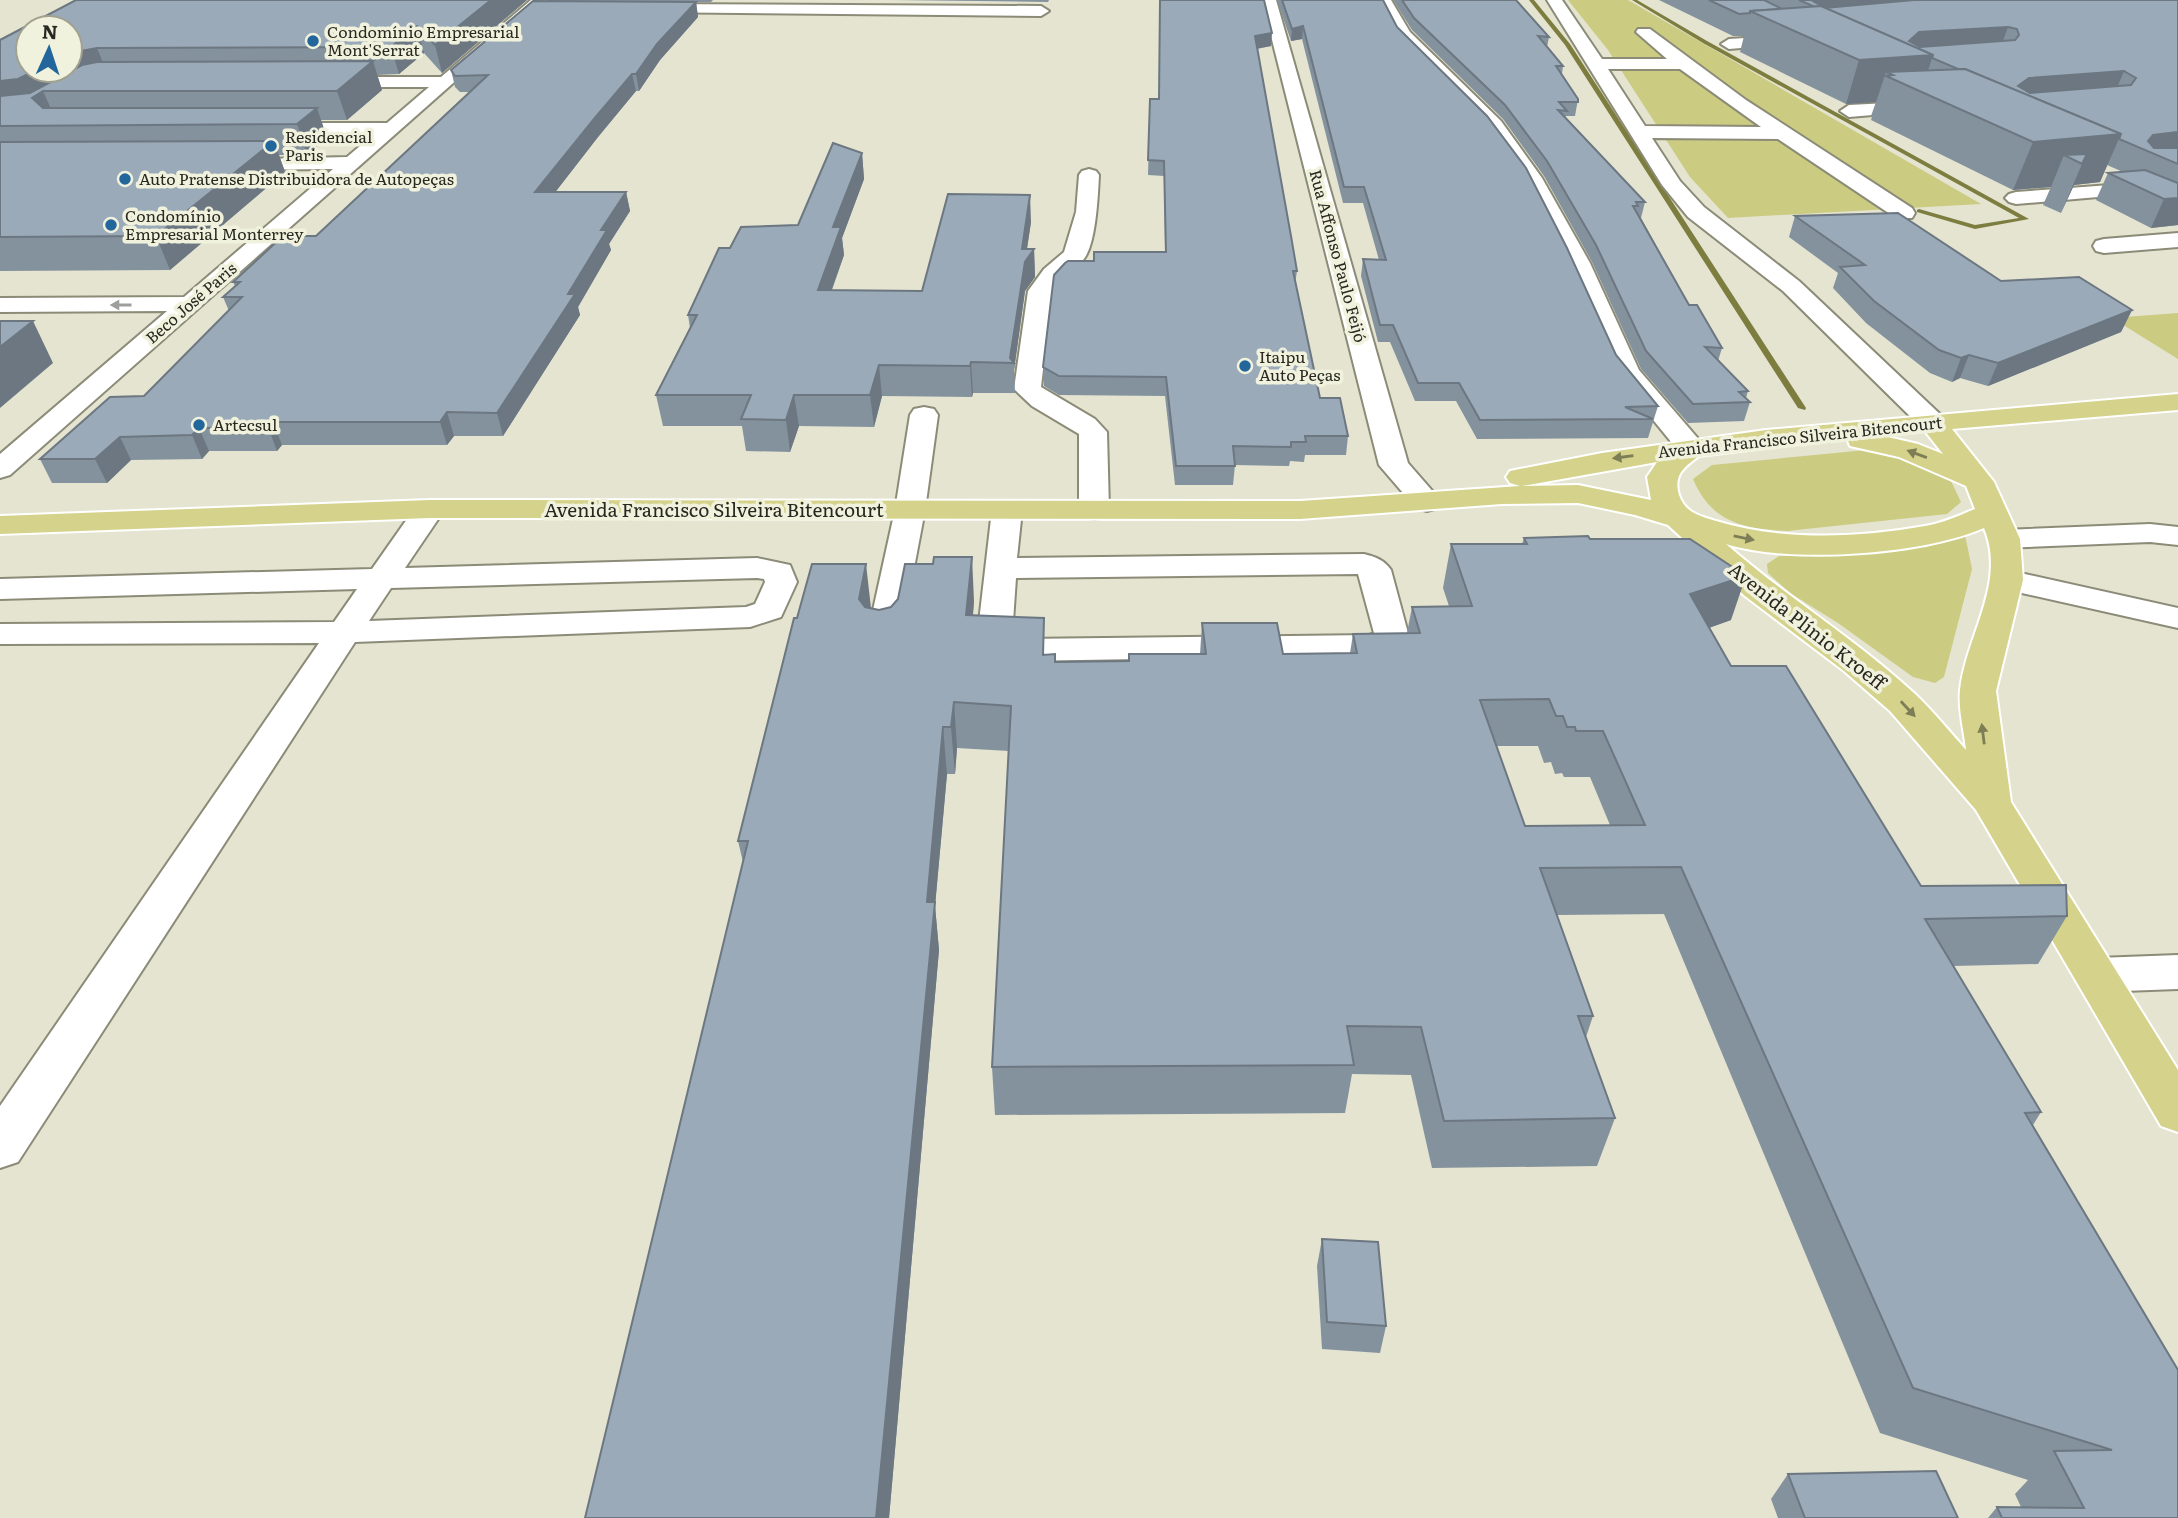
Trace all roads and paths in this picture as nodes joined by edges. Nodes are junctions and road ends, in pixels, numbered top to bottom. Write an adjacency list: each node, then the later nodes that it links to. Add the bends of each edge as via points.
1 (1269, 0): 40 (street, Rua Affonso Paulo Feijó, via 1395,465)
2 (1384, 0): 38 (street, via 1404,36 1494,125 1535,182 1627,372)
3 (1554, 0): 10 (street)
4 (544, 5): 12 (street, Beco José Paris)
5 (627, 8): 6 (street)
6 (1041, 11)
7 (1785, 26): 9 (street, via 1814,39)
8 (1644, 32): 11 (street)
9 (1729, 44)
10 (1597, 64): 11 (street); 18 (street)
11 (1682, 64): 19 (street)
12 (447, 82): 13 (street); 17 (street, Beco José Paris)
13 (311, 83)
14 (1920, 88): 15 (street, via 1944,101)
15 (1849, 111)
16 (258, 129): 17 (street)
17 (393, 129): 20 (street, Beco José Paris)
18 (1640, 132): 19 (street); 36 (street, via 1672,185 1696,212 1791,286)
19 (1782, 133): 27 (street)
20 (351, 163): 21 (street); 30 (street, Beco José Paris)
21 (204, 164)
22 (2099, 171): 24 (street)
23 (1089, 175): 44 (street, via 1087,212 1075,255 1040,291 1027,388 1093,432)
24 (2137, 189): 25 (street); 26 (street)
25 (2016, 198)
26 (2157, 198)
27 (1904, 213)
28 (2178, 240): 29 (street)
29 (2104, 246)
30 (189, 304): 31 (street, one-way to 31); 32 (street, Beco José Paris)
31 (0, 305)
32 (162, 328): 33 (street); 39 (street, Beco José Paris)
33 (0, 329)
34 (2178, 402): 36 (main road, Avenida Francisco Silveira Bitencourt)
35 (924, 415): 42 (street)
36 (1933, 423): 37 (main road, Avenida Francisco Silveira Bitencourt); 45 (main road)
37 (1815, 435): 38 (main road, Avenida Francisco Silveira Bitencourt); 45 (main road, one-way to 37, via 1908,450)
38 (1691, 448): 40 (main road, Avenida Francisco Silveira Bitencourt, one-way to 40, via 1615,458); 46 (main road, Avenida Plínio Kroeff, via 1672,462 1662,477 1664,496)
39 (0, 469)
40 (1427, 502): 44 (main road, Avenida Francisco Silveira Bitencourt, via 1300,510); 46 (main road, Avenida Francisco Silveira Bitencourt, via 1578,494)
41 (430, 509): 42 (main road, Avenida Francisco Silveira Bitencourt); 47 (main road, Avenida Francisco Silveira Bitencourt); 50 (street)
42 (910, 510): 43 (main road, Avenida Francisco Silveira Bitencourt); 56 (street)
43 (1007, 510): 44 (main road, Avenida Francisco Silveira Bitencourt); 49 (street)
44 (1094, 510)
45 (1992, 511): 46 (main road, Avenida Francisco Silveira Bitencourt, one-way to 45, via 1742,539 1840,544 1955,529); 48 (street); 51 (main road, Avenida Plínio Kroeff)
46 (1679, 519): 57 (main road, Avenida Plínio Kroeff, one-way to 57, via 1757,589 1903,703)
47 (0, 525)
48 (2178, 536)
49 (1000, 568): 49 (street, via 1364,564 1375,570 1392,637 1375,645 1010,649 994,639)
50 (382, 579): 52 (street); 54 (street); 54 (street, via 757,568 778,572 780,582 769,610 750,617)
51 (2007, 580): 53 (street); 57 (main road, Avenida Plínio Kroeff, one-way to 51, via 1978,691)
52 (0, 589)
53 (2178, 618)
54 (344, 632): 55 (street); 61 (street)
55 (0, 634)
56 (883, 642)
57 (1991, 802): 59 (main road, Avenida Plínio Kroeff)
58 (2178, 972): 59 (street)
59 (2097, 975): 60 (main road, Avenida Plínio Kroeff)
60 (2178, 1112)
61 (0, 1147)

